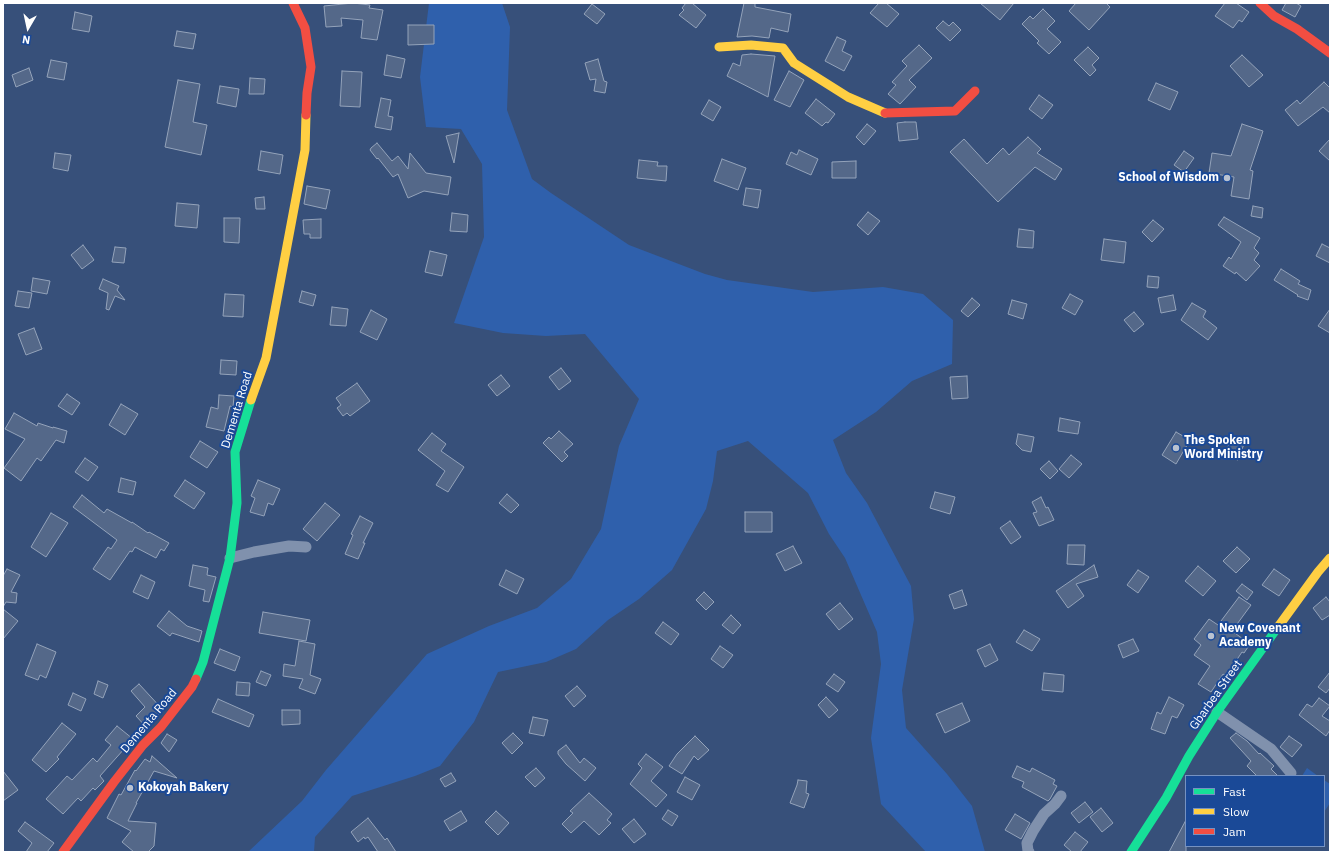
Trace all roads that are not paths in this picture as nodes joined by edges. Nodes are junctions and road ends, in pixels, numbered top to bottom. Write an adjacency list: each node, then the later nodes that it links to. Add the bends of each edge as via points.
1 (293, 3): 7 (street, Dementa Road, via 305,28 311,67 307,92 305,150 266,358 235,452 237,503)
2 (1260, 3): 4 (street, via 1274,16)
3 (719, 48): 5 (street, via 752,45 783,48 794,63 848,97 887,114 955,111)
4 (1330, 53)
5 (975, 91)
6 (306, 546): 7 (street, via 289,546)
7 (230, 558): 12 (street, Dementa Road, via 204,662 192,687 114,782)
8 (1330, 558): 9 (street, Gbarbea Street)
9 (1217, 712): 10 (street, via 1271,749); 14 (street, Gbarbea Street)
10 (1291, 773)
11 (1061, 796): 13 (street, via 1044,814 1033,831 1027,843)
12 (63, 852)
13 (1029, 852)
14 (1131, 852)

